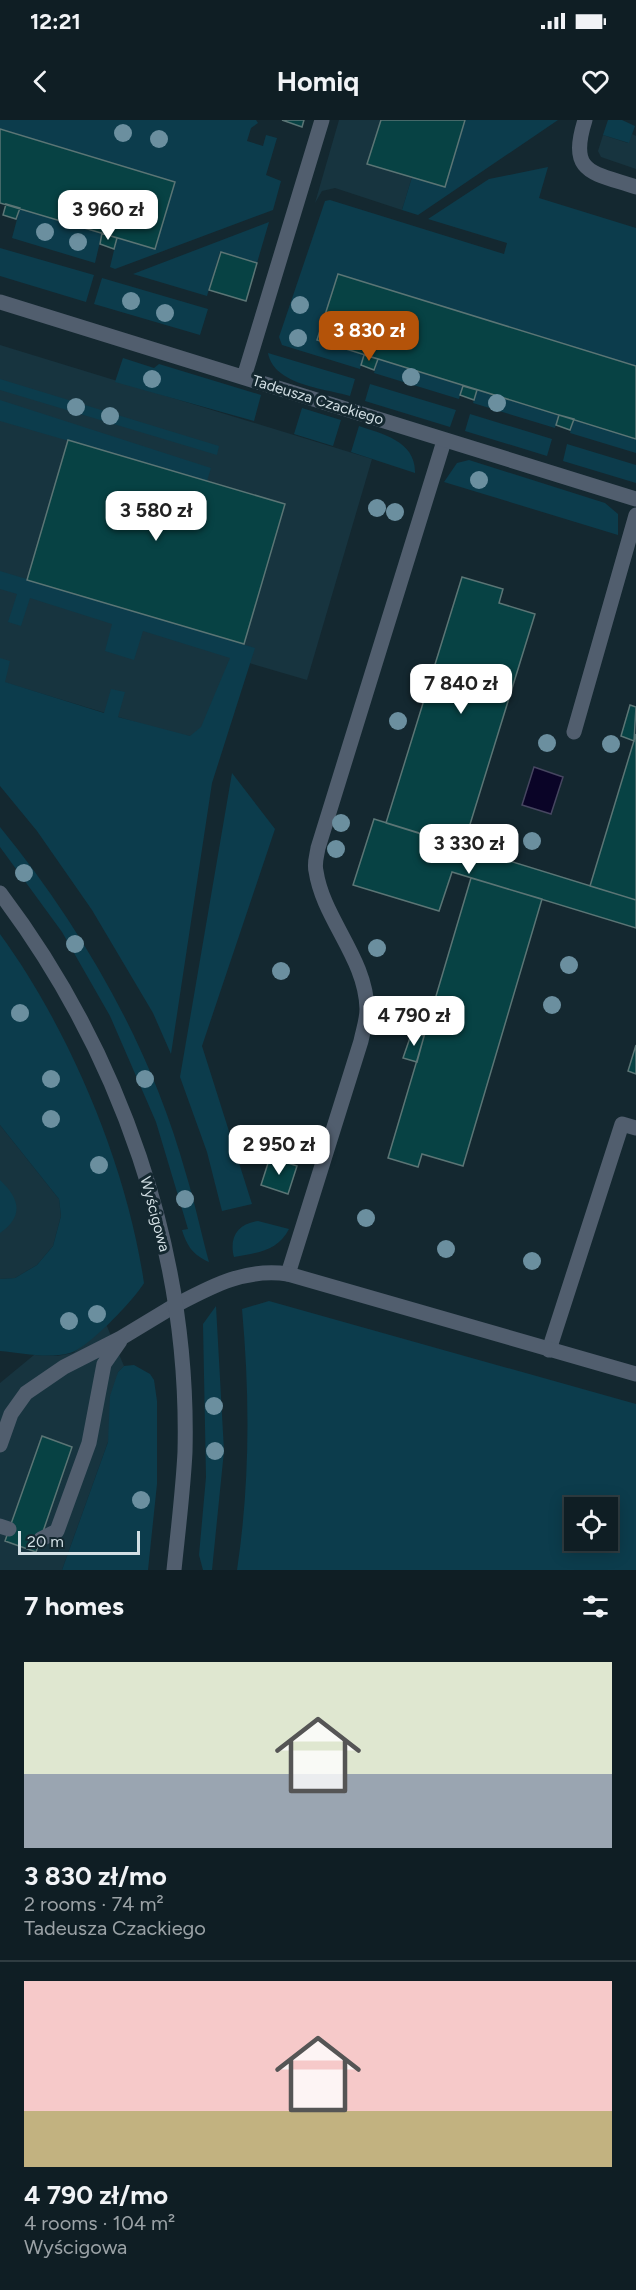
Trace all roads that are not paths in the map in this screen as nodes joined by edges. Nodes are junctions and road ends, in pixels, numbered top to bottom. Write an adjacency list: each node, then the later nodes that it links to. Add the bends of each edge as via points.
1 (322, 120): 5 (street)
2 (585, 120): 3 (street, via 578,147 582,162 597,174)
3 (636, 187)
4 (0, 302): 5 (street, Tadeusza Czackiego)
5 (244, 377): 6 (street, Tadeusza Czackiego)
6 (444, 441): 7 (street, Tadeusza Czackiego); 12 (street, via 318,848 315,869 320,886 356,965 367,1009 354,1064)
7 (636, 499)
8 (636, 515): 9 (street)
9 (574, 732)
10 (0, 892): 13 (street, Wyścigowa, via 53,969 102,1060 124,1112 149,1188)
11 (636, 1128): 15 (street, via 622,1124)
12 (288, 1274): 13 (street, via 233,1277); 15 (street)
13 (174, 1306): 14 (street); 19 (street, Wyścigowa, via 183,1384 184,1452)
14 (122, 1338): 17 (street, via 64,1367 26,1393 11,1414); 18 (street, via 104,1364 89,1443 57,1531)
15 (549, 1350): 16 (street)
16 (636, 1374)
17 (0, 1445)
18 (41, 1539)
19 (174, 1570)

